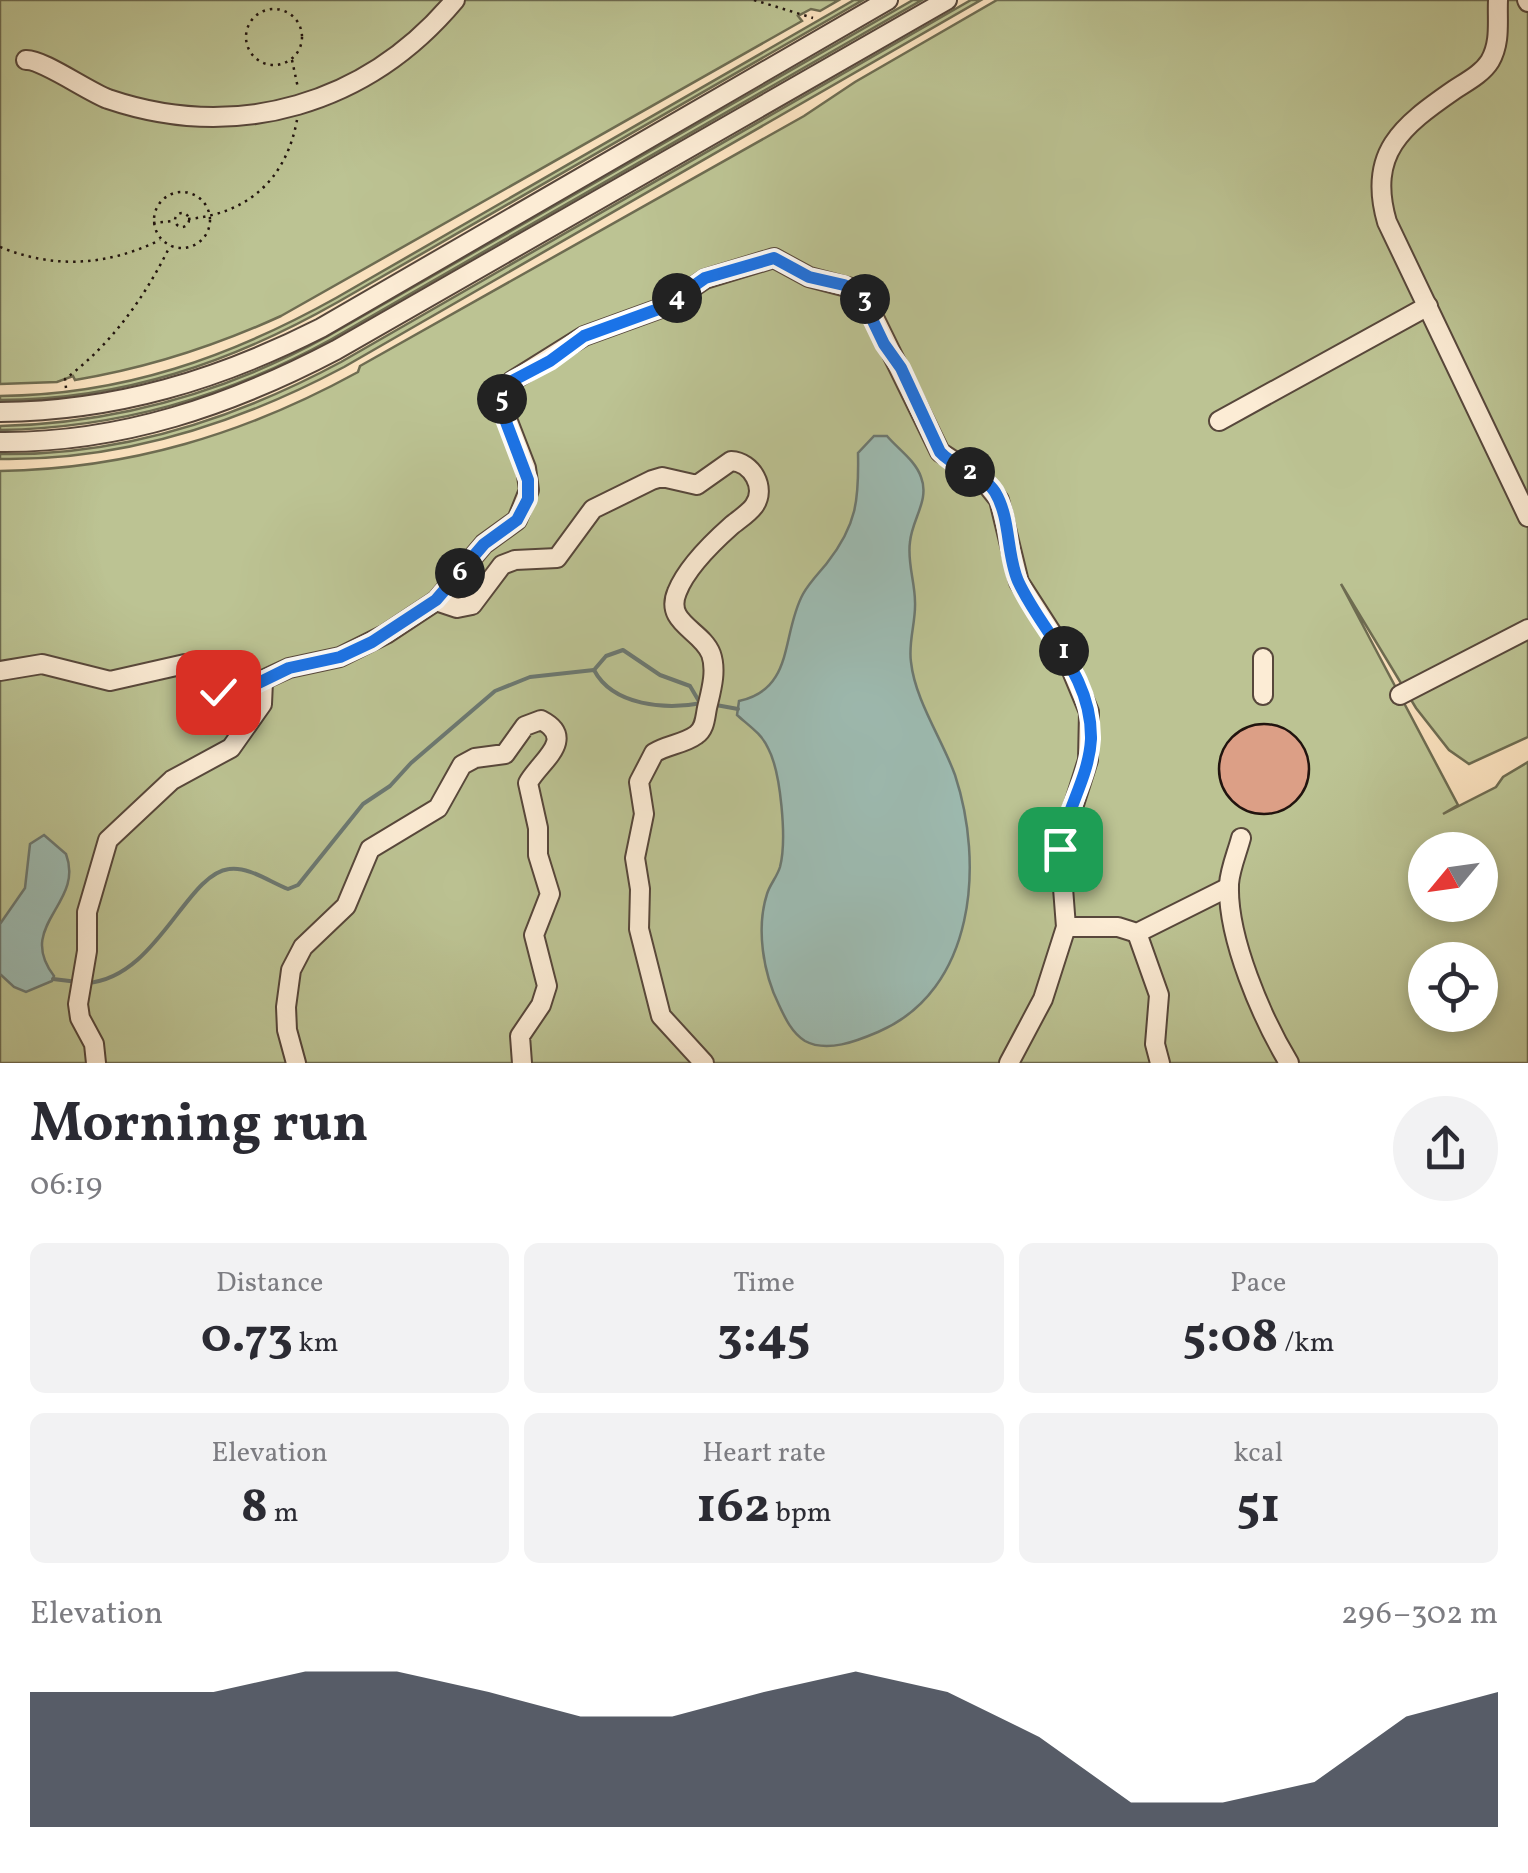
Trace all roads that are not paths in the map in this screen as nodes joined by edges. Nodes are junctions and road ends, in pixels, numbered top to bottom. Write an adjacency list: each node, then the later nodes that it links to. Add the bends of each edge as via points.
1 (455, 0): 5 (street, via 388,63 343,90 298,108 240,117 156,112 96,94)
2 (888, 0): 7 (street, via 258,358 134,399)
3 (947, 0): 9 (street, via 268,384 140,427)
4 (1498, 0): 6 (street, via 1499,27 1488,63 1410,122 1382,167 1387,222)
5 (26, 60)
6 (1428, 306): 8 (street); 10 (street)
7 (0, 412)
8 (1219, 421)
9 (0, 442)
10 (1528, 516)
11 (436, 600): 15 (street, via 354,652 289,668); 20 (street, via 525,508 526,468 502,406 512,381 584,336 654,311 705,278 755,262 774,258 809,277 852,288 864,299 940,452 994,492 1018,582 1064,652 1086,703 1088,760 1060,849); 25 (street, via 469,607 506,563 556,558 588,513 658,478 697,485 738,461 754,475 757,502 718,539 674,600 678,618 712,657 698,734 663,747 646,762 640,782 639,929 657,1007)
12 (1528, 630): 17 (street)
13 (1263, 658): 16 (street)
14 (0, 671): 15 (street, via 42,664 110,681 180,664 230,695)
15 (263, 682): 22 (street, via 262,704 231,748 172,780 111,835 87,912 78,1011)
16 (1263, 695)
17 (1400, 695)
18 (1241, 838): 19 (street)
19 (1229, 887): 21 (street); 28 (street, via 1244,960)
20 (1066, 927): 21 (street); 26 (street, via 1043,1000)
21 (1137, 933): 27 (street, via 1159,996 1154,1044)
22 (96, 1063)
23 (296, 1063): 24 (street, via 286,1020 294,962 346,906 366,855 438,808 462,764 505,754 536,720 548,724 557,742 528,782 550,894 534,934 547,986 520,1036)
24 (522, 1063)
25 (704, 1063)
26 (1009, 1063)
27 (1160, 1063)
28 (1289, 1063)

